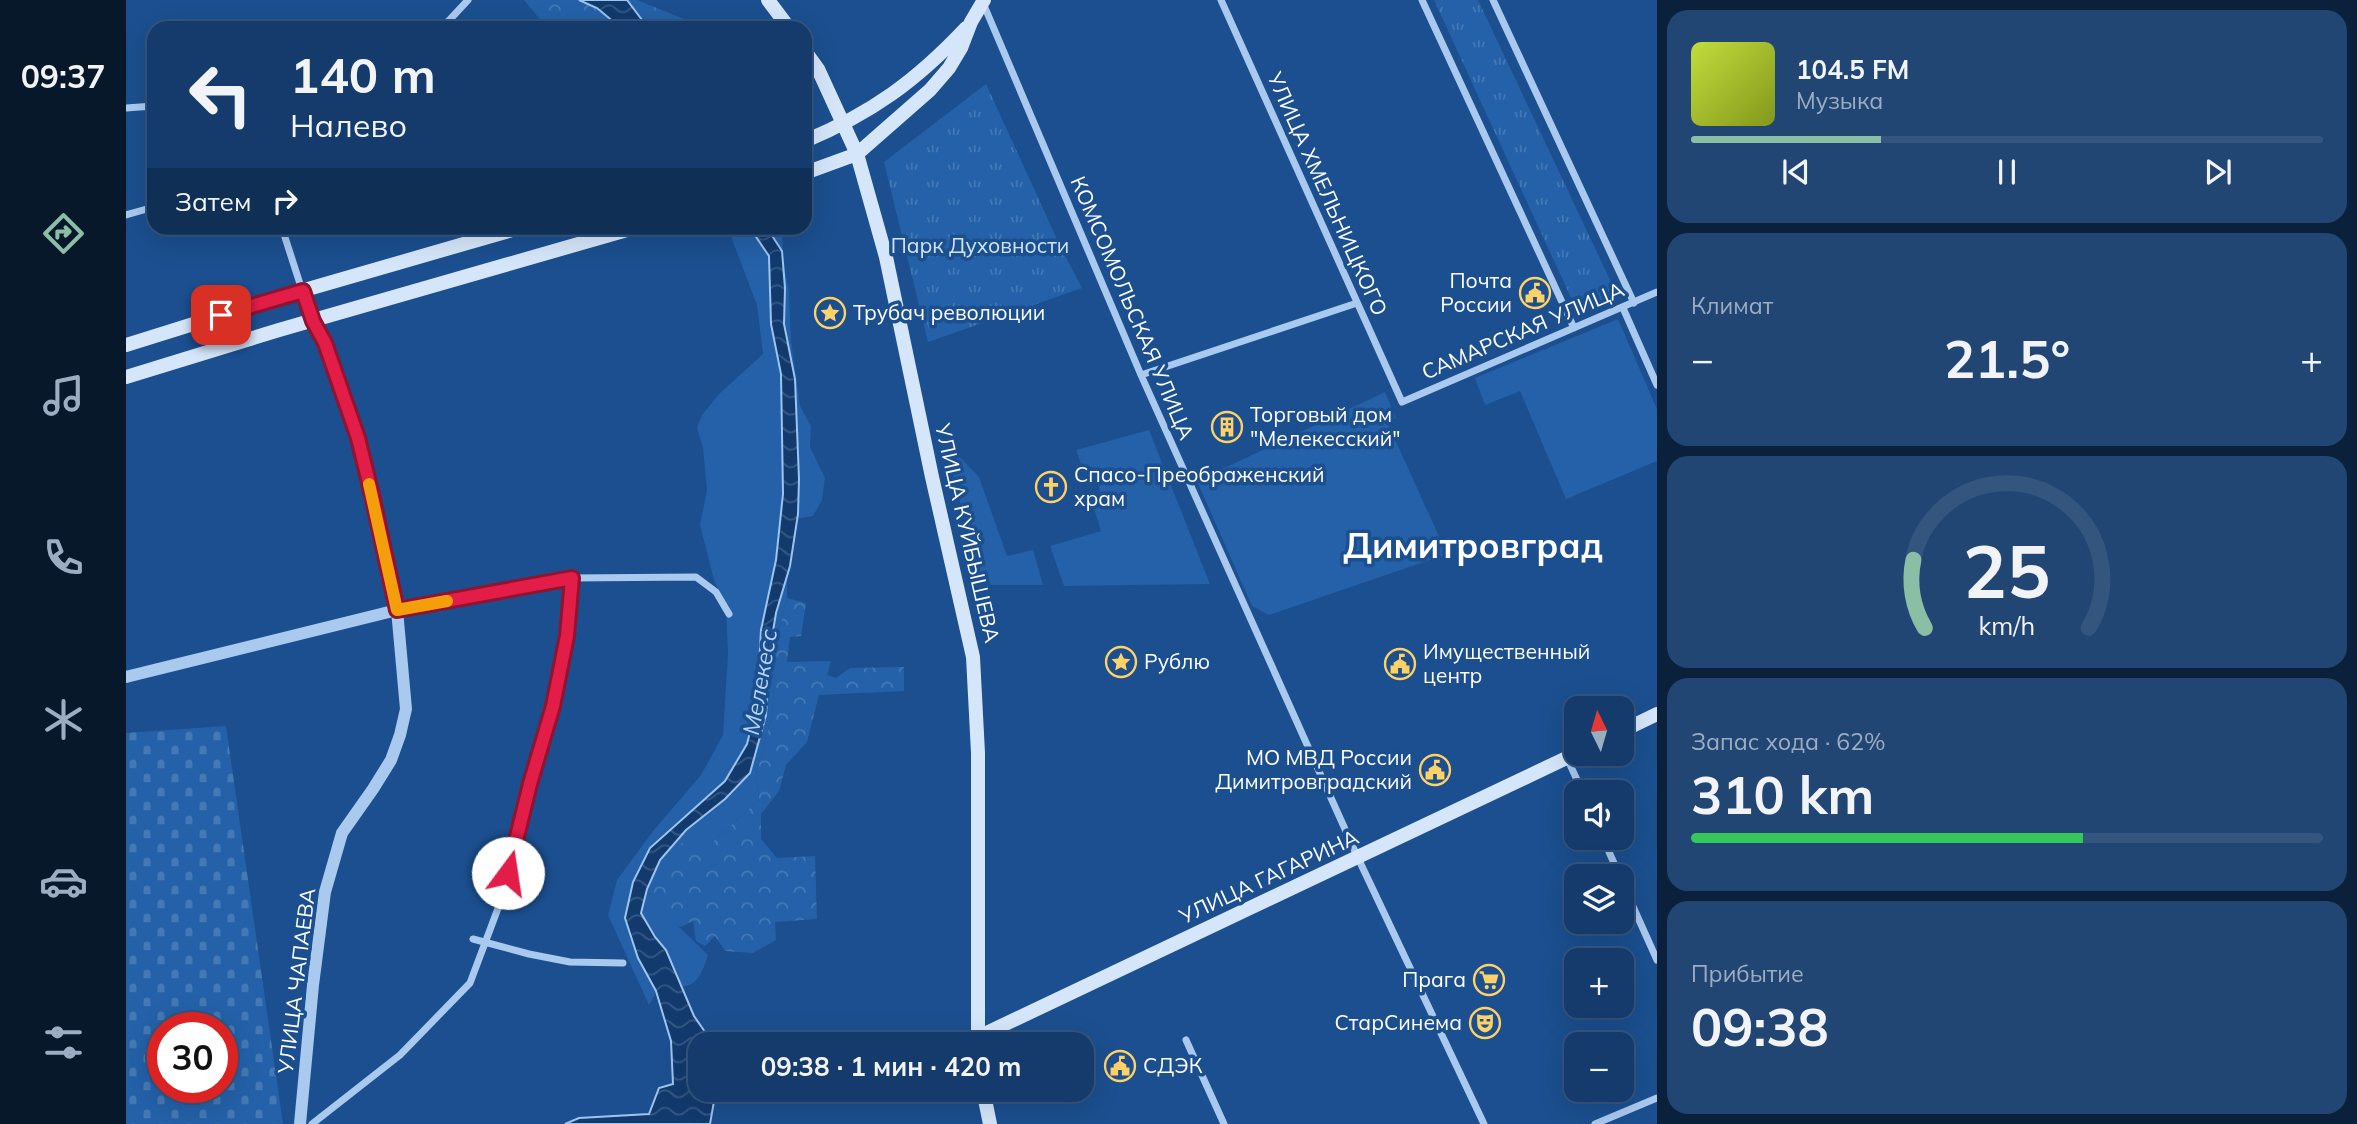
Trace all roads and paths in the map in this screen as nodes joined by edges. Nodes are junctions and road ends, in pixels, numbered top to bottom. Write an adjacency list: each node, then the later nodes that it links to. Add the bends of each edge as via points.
1 (468, 0): 7 (street)
2 (768, 0): 8 (main road)
3 (1221, 0): 24 (street, УЛИЦА ХМЕЛЬНИЦКОГО)
4 (1422, 0): 28 (street)
5 (1493, 0): 25 (street)
6 (982, 1): 9 (main road); 30 (street, КОМСОМОЛЬСКАЯ УЛИЦА)
7 (448, 21)
8 (784, 21)
9 (971, 22): 13 (main road, via 899,91); 15 (main road, via 961,48 930,90)
10 (812, 61): 13 (main road, УЛИЦА КУЙБЫШЕВА)
11 (147, 106): 12 (street)
12 (126, 108)
13 (844, 124): 14 (main road); 15 (main road, УЛИЦА КУЙБЫШЕВА)
14 (812, 138)
15 (857, 154): 16 (main road); 47 (main road, УЛИЦА КУЙБЫШЕВА, via 896,298 974,664)
16 (812, 170)
17 (147, 209): 18 (street)
18 (126, 215)
19 (284, 235): 22 (street)
20 (495, 235): 22 (main road)
21 (610, 235): 27 (main road)
22 (303, 291): 27 (street, УЛИЦА ЧАПАЕВА); 29 (main road)
23 (1657, 292): 25 (street, САМАРСКАЯ УЛИЦА)
24 (1357, 303): 30 (street); 33 (street, УЛИЦА ХМЕЛЬНИЦКОГО)
25 (1634, 303): 26 (street, САМАРСКАЯ УЛИЦА)
26 (1623, 308): 28 (street, САМАРСКАЯ УЛИЦА); 32 (street)
27 (313, 321): 31 (main road); 35 (street, УЛИЦА ЧАПАЕВА, via 358,438)
28 (1574, 328): 33 (street, САМАРСКАЯ УЛИЦА)
29 (126, 345)
30 (1140, 374): 41 (street, КОМСОМОЛЬСКАЯ УЛИЦА)
31 (126, 377)
32 (1657, 385)
33 (1402, 402)
34 (572, 578): 35 (street); 36 (street, via 696,577 716,592); 44 (street, via 567,636 553,706 503,895)
35 (397, 610): 37 (street); 52 (street, УЛИЦА ЧАПАЕВА, via 406,709 391,760 342,833 325,892)
36 (729, 614)
37 (126, 677)
38 (1657, 714): 39 (main road)
39 (1634, 725)
40 (1564, 760): 41 (main road, УЛИЦА ГАГАРИНА)
41 (1358, 858): 48 (main road, УЛИЦА ГАГАРИНА); 56 (street, КОМСОМОЛЬСКАЯ УЛИЦА)
42 (1634, 909): 45 (street)
43 (473, 939): 44 (street)
44 (485, 943): 46 (street, via 570,962); 53 (street, via 470,983 400,1055)
45 (1657, 960)
46 (623, 962)
47 (978, 1032)
48 (997, 1032)
49 (1186, 1040): 55 (street)
50 (1657, 1098): 57 (street)
51 (985, 1102): 54 (main road)
52 (300, 1124)
53 (312, 1124)
54 (990, 1124)
55 (1224, 1124)
56 (1484, 1124)
57 (1595, 1124)

